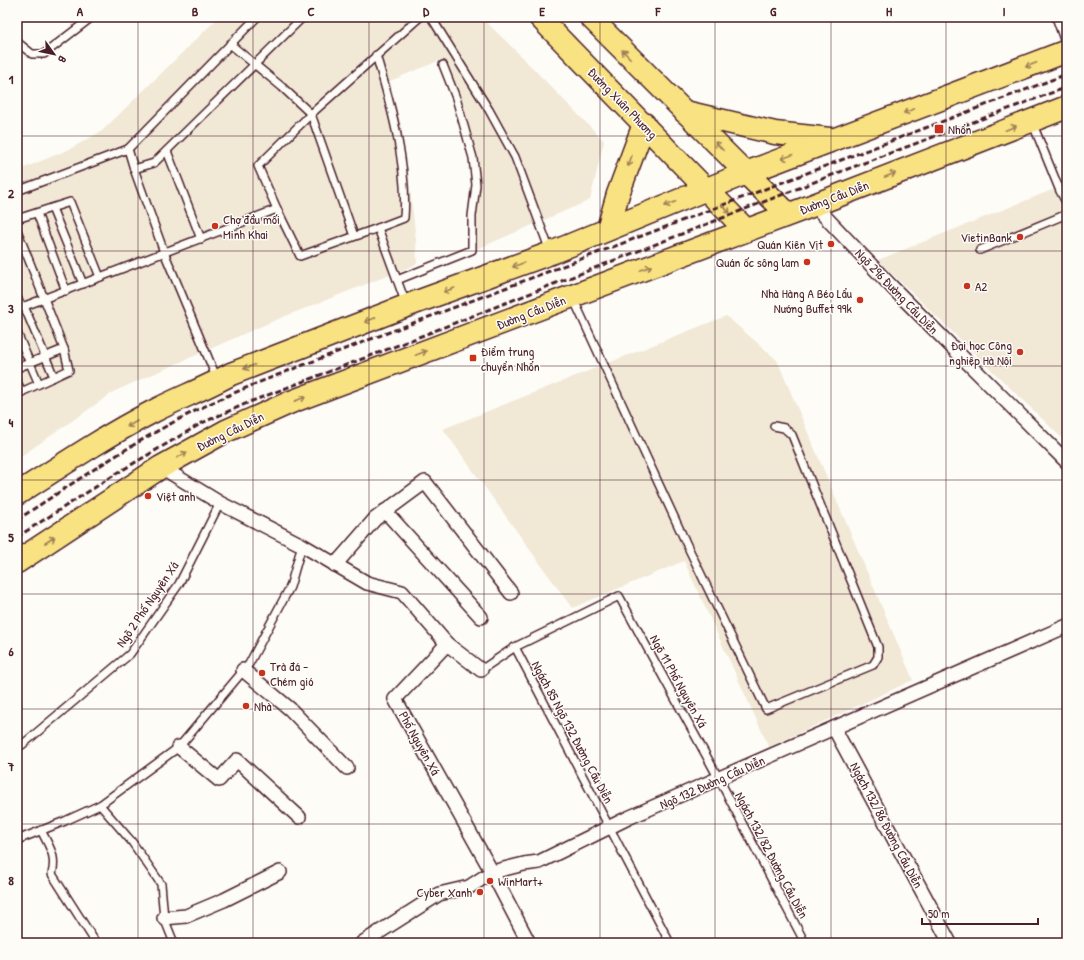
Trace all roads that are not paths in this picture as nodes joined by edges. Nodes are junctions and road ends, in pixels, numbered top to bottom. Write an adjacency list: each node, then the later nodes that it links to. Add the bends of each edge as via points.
1 (92, 17): 9 (lane, via 44,54 32,54)
2 (257, 17): 10 (lane)
3 (303, 17): 14 (lane)
4 (420, 17): 13 (lane)
5 (431, 17): 44 (lane, via 515,157)
6 (539, 17): 20 (main road, Đường Xuân Phương)
7 (590, 17): 17 (main road, one-way to 7)
8 (1056, 17): 11 (lane)
9 (17, 42)
10 (230, 44): 14 (lane); 22 (lane)
11 (1067, 48)
12 (1067, 51): 21 (highway, one-way to 21)
13 (376, 56): 18 (lane); 36 (lane, via 393,115 405,203 404,218)
14 (255, 64): 18 (lane); 23 (lane)
15 (443, 66): 46 (lane, via 456,98 473,158 476,185 472,216 472,250)
16 (1067, 106): 19 (highway, Đường Cầu Diễn)
17 (685, 112): 21 (highway, via 775,133); 25 (main road, one-way to 17)
18 (311, 114): 31 (lane, via 258,166); 40 (lane)
19 (1031, 120): 28 (lane); 29 (highway, Đường Cầu Diễn, one-way to 19)
20 (644, 124): 26 (main road, Đường Xuân Phương); 37 (highway, one-way to 37)
21 (834, 140): 25 (highway, one-way to 25)
22 (128, 149): 24 (lane); 27 (lane)
23 (167, 151): 24 (lane, via 154,163); 41 (lane)
24 (134, 169): 43 (lane)
25 (746, 173): 26 (highway); 33 (highway)
26 (706, 189): 37 (highway, one-way to 37); 39 (highway, one-way to 39)
27 (17, 190)
28 (1067, 204)
29 (814, 205): 33 (highway, Đường Cầu Diễn); 65 (street, Ngõ 296 Đường Cầu Diễn)
30 (52, 208): 32 (lane); 45 (lane, via 70,202); 47 (lane)
31 (277, 209): 40 (lane, via 300,256); 41 (lane)
32 (37, 213): 35 (lane); 48 (lane)
33 (788, 214): 39 (highway, Đường Cầu Diễn)
34 (1067, 214): 42 (lane)
35 (17, 219)
36 (378, 228): 40 (lane); 46 (lane)
37 (608, 229): 44 (highway)
38 (17, 230): 51 (lane)
39 (746, 230): 49 (highway, Đường Cầu Diễn, one-way to 39)
40 (354, 236)
41 (201, 239): 43 (lane)
42 (980, 250)
43 (164, 252): 45 (lane); 60 (lane)
44 (551, 253): 52 (highway, one-way to 52)
45 (100, 278): 47 (lane)
46 (397, 280): 52 (lane)
47 (83, 284): 48 (lane)
48 (66, 290): 51 (lane)
49 (572, 296): 64 (lane, via 766,709 873,665 878,657 878,647 792,435 784,428); 66 (highway, Đường Cầu Diễn, one-way to 49, via 226,431 291,402)
50 (17, 297): 53 (lane)
51 (44, 299): 53 (lane); 55 (lane)
52 (406, 306): 60 (highway, one-way to 60)
53 (21, 307): 56 (lane)
54 (17, 332): 57 (lane)
55 (64, 349): 56 (lane); 59 (lane, via 69,370)
56 (45, 357): 57 (lane); 59 (lane)
57 (30, 363): 58 (lane); 62 (lane)
58 (17, 368)
59 (54, 377): 62 (lane)
60 (218, 381): 67 (highway, one-way to 67, via 153,412)
61 (17, 382): 63 (lane)
62 (39, 384): 63 (lane)
63 (20, 393)
64 (774, 426)
65 (1067, 462)
66 (161, 467): 68 (street); 71 (highway, Đường Cầu Diễn, one-way to 66)
67 (17, 494)
68 (220, 503): 70 (street); 81 (lane, Ngõ 2 Phố Nguyên Xá, via 179,584 130,654 22,745)
69 (385, 511): 72 (street, via 375,519); 73 (street, via 425,482); 74 (street)
70 (302, 545): 72 (street); 78 (lane, via 290,587 249,664)
71 (17, 562)
72 (336, 565): 76 (street, via 367,583 402,592)
73 (511, 593)
74 (482, 617)
75 (1067, 626): 80 (street, Ngõ 132 Đường Cầu Diễn)
76 (447, 644): 79 (street); 91 (street, Phố Nguyên Xá, via 395,699)
77 (514, 647): 79 (lane); 84 (lane, Ngõ 11 Phố Nguyên Xá, via 619,596); 87 (lane, Ngách 85 Ngõ 132 Đường Cầu Diễn)
78 (243, 670): 82 (lane); 83 (street, via 290,709)
79 (481, 670)
80 (834, 728): 84 (street, Ngõ 132 Đường Cầu Diễn); 99 (street, Ngách 132/86 Đường Cầu Diễn)
81 (17, 746)
82 (179, 746): 85 (lane); 86 (street, via 219,780 237,760)
83 (347, 768)
84 (719, 779): 87 (street, Ngõ 132 Đường Cầu Diễn); 98 (lane, Ngách 132/82 Đường Cầu Diễn)
85 (100, 805): 88 (lane); 92 (lane, via 132,842 161,884)
86 (299, 817)
87 (610, 828): 91 (street, Ngõ 132 Đường Cầu Diễn, via 539,862); 97 (lane, Ngách 85 Ngõ 132 Đường Cầu Diễn)
88 (41, 830): 89 (lane); 93 (lane, via 53,855 52,874)
89 (17, 840)
90 (280, 872): 92 (street, via 186,916)
91 (492, 872): 95 (street, Ngõ 132 Đường Cầu Diễn, via 469,887 438,894); 96 (street, Phố Nguyên Xá)
92 (164, 918): 94 (lane)
93 (96, 943)
94 (174, 943)
95 (362, 943)
96 (529, 943)
97 (670, 943)
98 (805, 943)
99 (950, 943)

